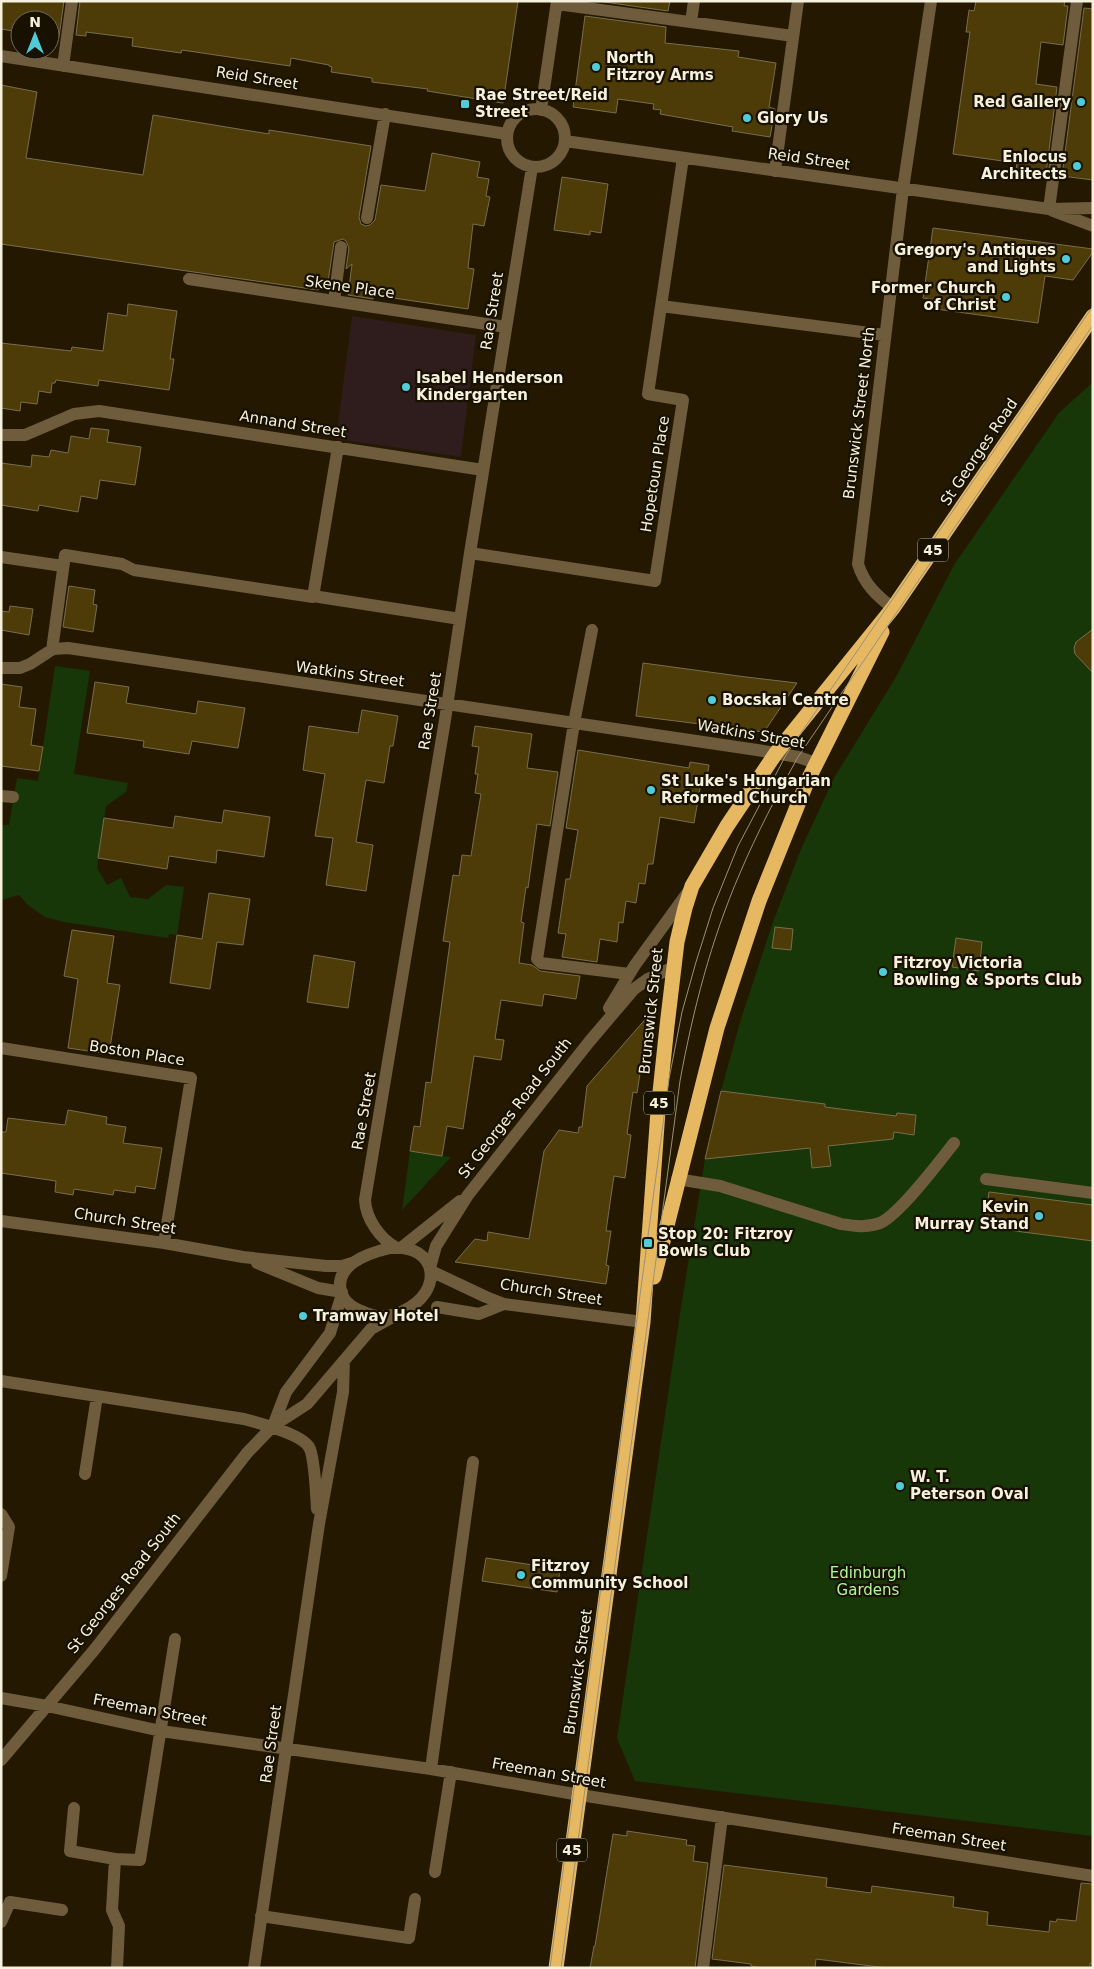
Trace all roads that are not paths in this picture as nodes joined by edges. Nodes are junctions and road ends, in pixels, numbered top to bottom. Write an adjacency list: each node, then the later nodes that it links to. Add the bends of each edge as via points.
1 (72, 1): 10 (street)
2 (694, 1): 7 (street)
3 (798, 1): 8 (street)
4 (931, 1): 18 (street, Brunswick Street North)
5 (1078, 1): 20 (street)
6 (557, 2): 7 (street); 11 (street)
7 (691, 22): 8 (street)
8 (793, 36): 17 (street)
9 (1, 56): 10 (street, Reid Street)
10 (63, 66): 12 (street, Reid Street)
11 (541, 110): 13 (street, via 525,111 516,117); 14 (street, via 558,120)
12 (385, 114): 13 (street, Reid Street); 21 (street)
13 (507, 134): 16 (street, via 514,158)
14 (565, 141): 15 (street, Reid Street); 16 (street, via 556,159 548,165)
15 (683, 158): 17 (street, Reid Street); 26 (street, Hopetoun Place)
16 (532, 167): 28 (street, Rae Street)
17 (775, 171): 18 (street, Reid Street)
18 (903, 189): 20 (street, Reid Street); 29 (street, Brunswick Street North)
19 (1093, 208): 20 (street, Reid Street)
20 (1050, 210): 22 (street, Reid Street)
21 (367, 218)
22 (1093, 226)
23 (341, 246): 25 (street)
24 (188, 279): 25 (street, Skene Place)
25 (334, 301): 28 (street, Skene Place)
26 (661, 306): 29 (street); 33 (street, Hopetoun Place, via 648,394 683,400 654,581)
27 (1093, 316): 37 (highway, St Georges Road / 45)
28 (506, 326): 32 (street, Rae Street)
29 (885, 335): 37 (street, Brunswick Street North, via 858,564 862,578)
30 (1, 435): 31 (street, Annand Street, via 25,435 74,414 99,411)
31 (338, 447): 32 (street, Annand Street); 36 (street)
32 (483, 470): 33 (street, Rae Street)
33 (470, 552): 38 (street, Rae Street)
34 (1, 557): 35 (street)
35 (63, 566): 36 (street, via 65,555 122,564 134,570); 40 (street)
36 (313, 596): 38 (street)
37 (893, 608): 44 (highway, St Georges Road / 45); 45 (highway, St Georges Road / 45)
38 (460, 619): 42 (street, Rae Street)
39 (592, 630): 43 (street)
40 (52, 650): 41 (street, Watkins Street, via 23,667); 42 (street, Watkins Street, via 92,651)
41 (1, 668)
42 (448, 705): 43 (street, Watkins Street); 59 (street, Rae Street, via 365,1200 378,1232)
43 (574, 723): 44 (street, Watkins Street); 49 (street, via 537,959 540,963)
44 (776, 753): 45 (street, Watkins Street); 46 (highway, St Georges Road / 45)
45 (816, 763): 47 (highway, St Georges Road / 45)
46 (692, 886): 48 (highway, Brunswick Street / 45); 49 (street, St Georges Road South)
47 (759, 901): 53 (highway, Brunswick Street / 45, via 717,1028)
48 (674, 967): 50 (street, St Georges Road South, via 634,989); 67 (highway, Brunswick Street / 45, via 658,1111)
49 (629, 974): 50 (street, St Georges Road South)
50 (589, 1042): 56 (street, St Georges Road South)
51 (1, 1048): 58 (street, Boston Place, via 191,1078)
52 (954, 1143): 53 (street, via 896,1212 881,1222 861,1227 841,1224 720,1186)
53 (677, 1179): 67 (highway, Brunswick Street / 45)
54 (986, 1179): 55 (street)
55 (1093, 1193)
56 (468, 1195): 59 (street, St Georges Road South); 62 (street, St Georges Road South, via 436,1246)
57 (1, 1220): 58 (street, Church Street)
58 (164, 1243): 60 (street, Church Street)
59 (399, 1248): 61 (street, via 384,1249); 62 (street, via 418,1253)
60 (243, 1257): 61 (street, Church Street, via 326,1266); 63 (street, Church Street, via 318,1288)
61 (352, 1263): 63 (street, via 342,1276)
62 (430, 1270): 64 (street, Church Street); 66 (street, via 429,1287 423,1298)
63 (342, 1293): 66 (street, via 349,1304 368,1314); 71 (street, St Georges Road South, via 330,1333 286,1392)
64 (504, 1304): 65 (street, via 480,1314); 67 (street, Church Street)
65 (437, 1307)
66 (398, 1314): 68 (street, St Georges Road South, via 371,1329)
67 (643, 1322): 85 (highway, Brunswick Street / 45)
68 (344, 1361): 71 (street, St Georges Road South, via 308,1404); 75 (street, Rae Street, via 343,1392)
69 (1, 1382): 70 (street)
70 (96, 1396): 71 (street); 73 (street)
71 (273, 1426): 75 (street, Rae Street, via 309,1446); 79 (street, St Georges Road South, via 237,1465)
72 (473, 1462): 83 (street)
73 (85, 1474)
74 (1, 1514): 76 (street, via 9,1527)
75 (319, 1524): 81 (street, Rae Street)
76 (1, 1576)
77 (175, 1639): 80 (street)
78 (1, 1698): 79 (street, Freeman Street)
79 (47, 1706): 80 (street, Freeman Street); 82 (street, St Georges Road South)
80 (161, 1731): 81 (street, Freeman Street); 88 (street, via 140,1860)
81 (286, 1749): 83 (street, Freeman Street); 93 (street, Rae Street)
82 (1, 1760)
83 (431, 1769): 84 (street, Freeman Street)
84 (451, 1772): 85 (street, Freeman Street); 89 (street)
85 (579, 1795): 87 (street, Freeman Street); 97 (highway, Brunswick Street / 45)
86 (74, 1808): 88 (street, via 70,1851)
87 (722, 1817): 90 (street, Freeman Street); 98 (street)
88 (115, 1859): 95 (street, via 112,1910 119,1926)
89 (435, 1872)
90 (1093, 1876)
91 (415, 1898): 93 (street, via 409,1938)
92 (62, 1910): 94 (street, via 10,1902)
93 (261, 1916): 96 (street, Rae Street)
94 (1, 1922)
95 (117, 1968)
96 (254, 1968)
97 (556, 1968)
98 (703, 1968)

